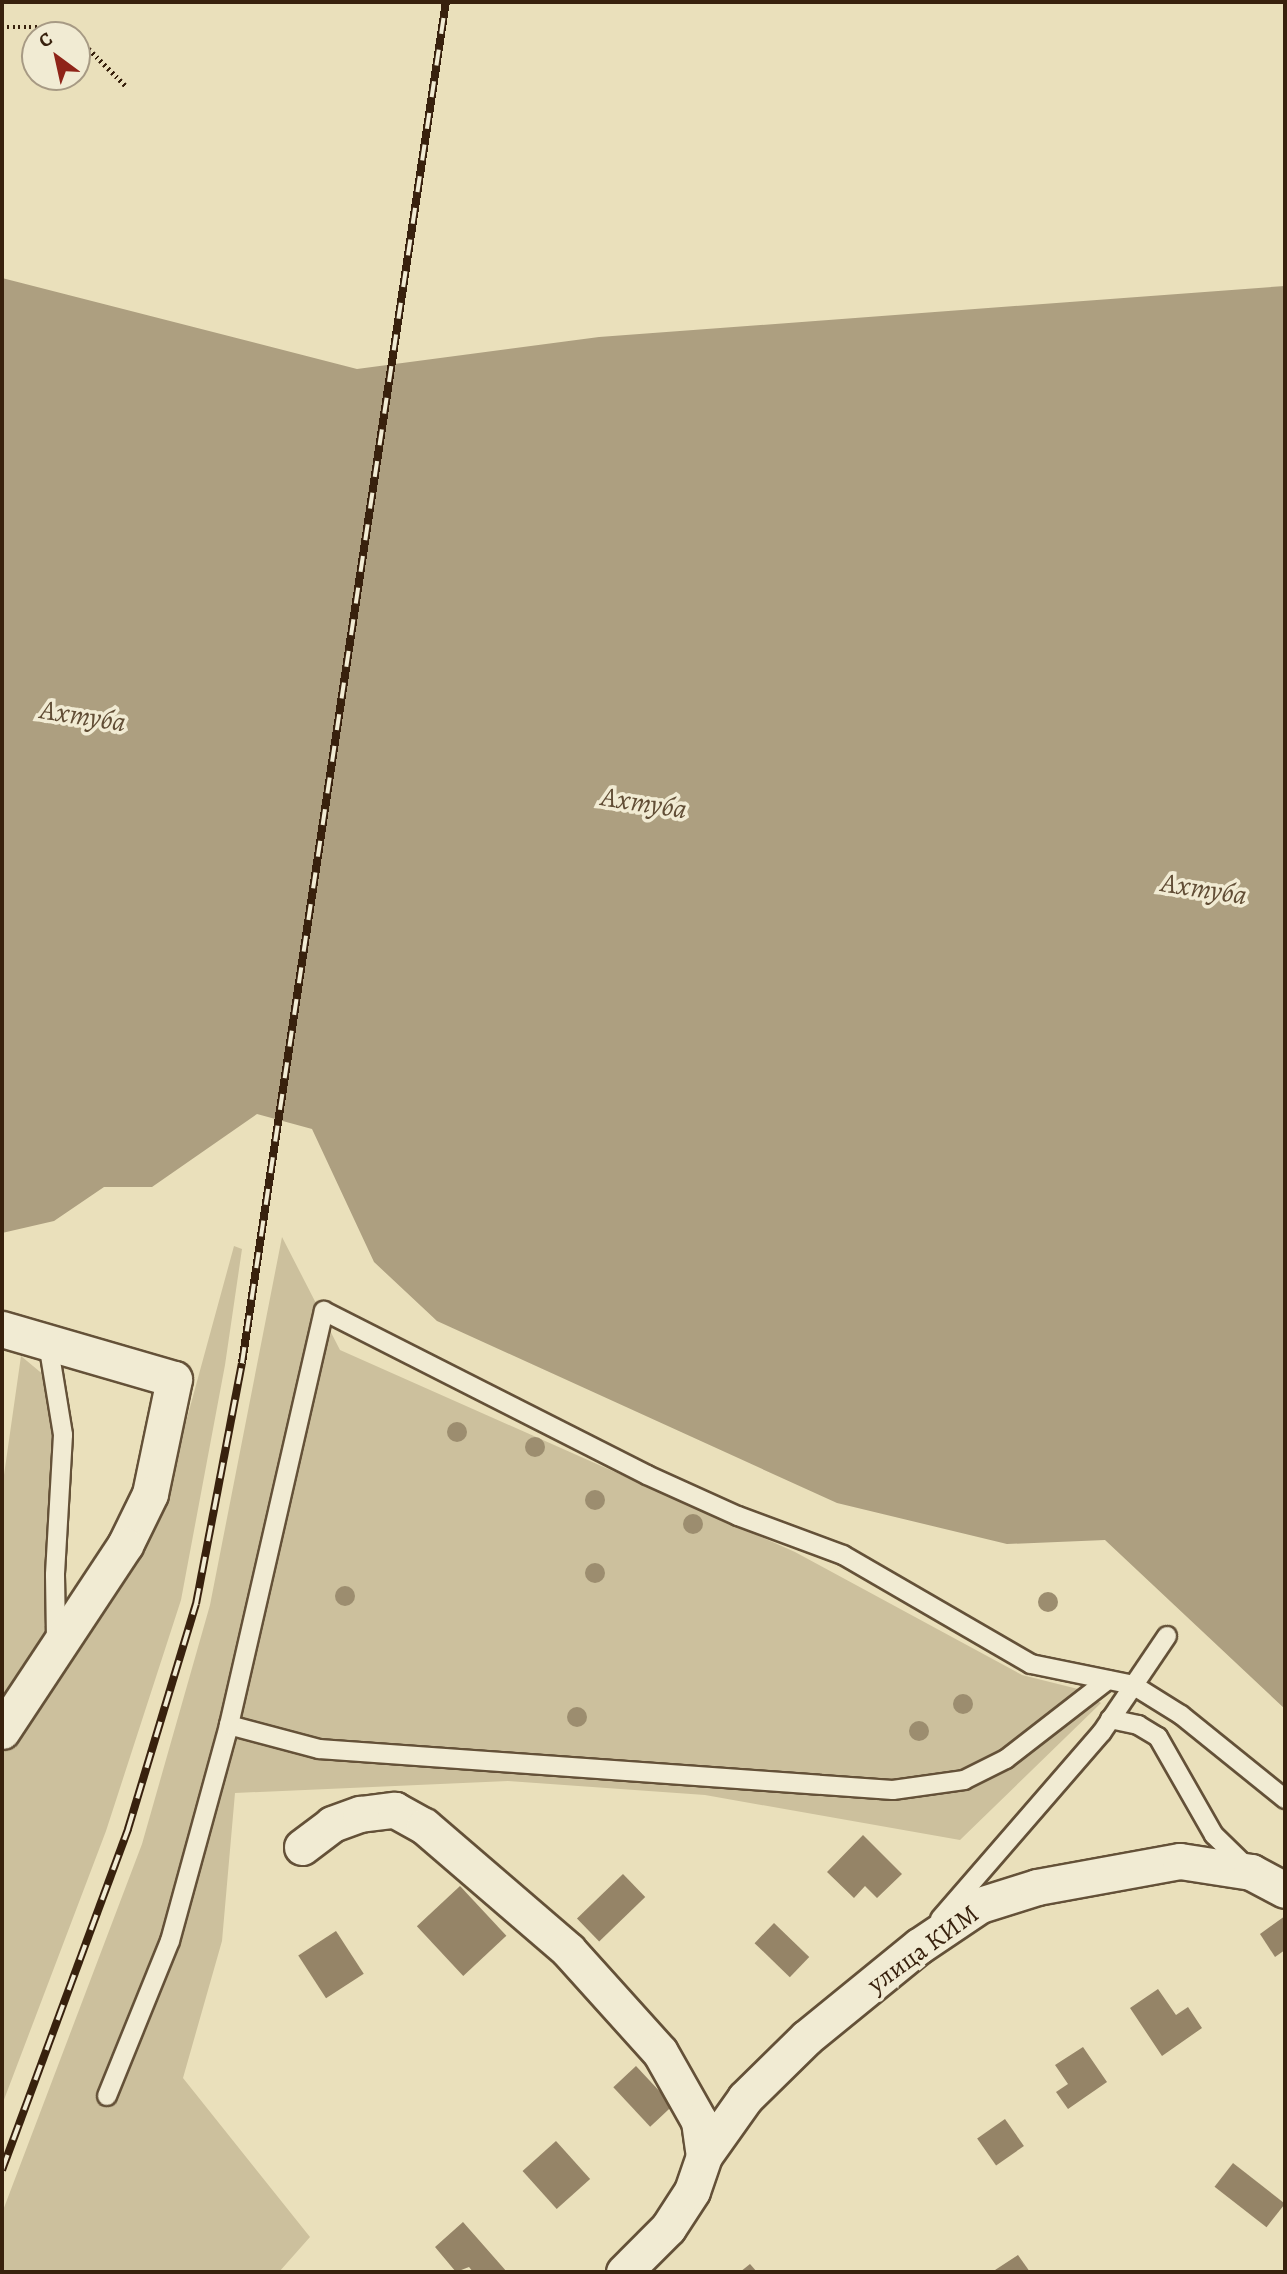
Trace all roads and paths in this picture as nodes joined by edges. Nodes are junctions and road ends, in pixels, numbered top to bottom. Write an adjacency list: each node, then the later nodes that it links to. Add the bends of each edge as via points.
1 (2, 27): 2 (path)
2 (21, 27)
3 (91, 51): 4 (path)
4 (126, 86)
5 (2, 1329): 6 (street)
6 (48, 1343): 8 (lane, via 63,1435); 8 (street, via 174,1379 150,1494 125,1545)
7 (1167, 1636): 10 (lane)
8 (56, 1649): 13 (street)
9 (1108, 1680): 10 (lane); 12 (lane, via 1006,1759 964,1780 892,1790 320,1749); 12 (lane, via 1031,1664 843,1555 738,1517 647,1475 324,1311)
10 (1133, 1685): 11 (lane); 14 (lane, via 1181,1715)
11 (1110, 1719): 16 (lane, via 1138,1725 1158,1737 1214,1835); 19 (lane)
12 (229, 1725): 20 (lane, via 170,1941)
13 (2, 1731)
14 (1285, 1798)
15 (302, 1847): 21 (street, улица КИМ, via 332,1824 360,1814 395,1810 424,1826 568,1950 660,2052 699,2121)
16 (1251, 1872): 17 (lane); 18 (street, улица КИМ); 19 (street, улица КИМ, via 1180,1861 1037,1886 980,1905)
17 (1285, 1878)
18 (1285, 1891)
19 (919, 1946): 21 (street, улица КИМ, via 806,2038 745,2098)
20 (107, 2096)
21 (704, 2156): 22 (street, улица КИМ, via 692,2190 668,2228)
22 (624, 2272)

